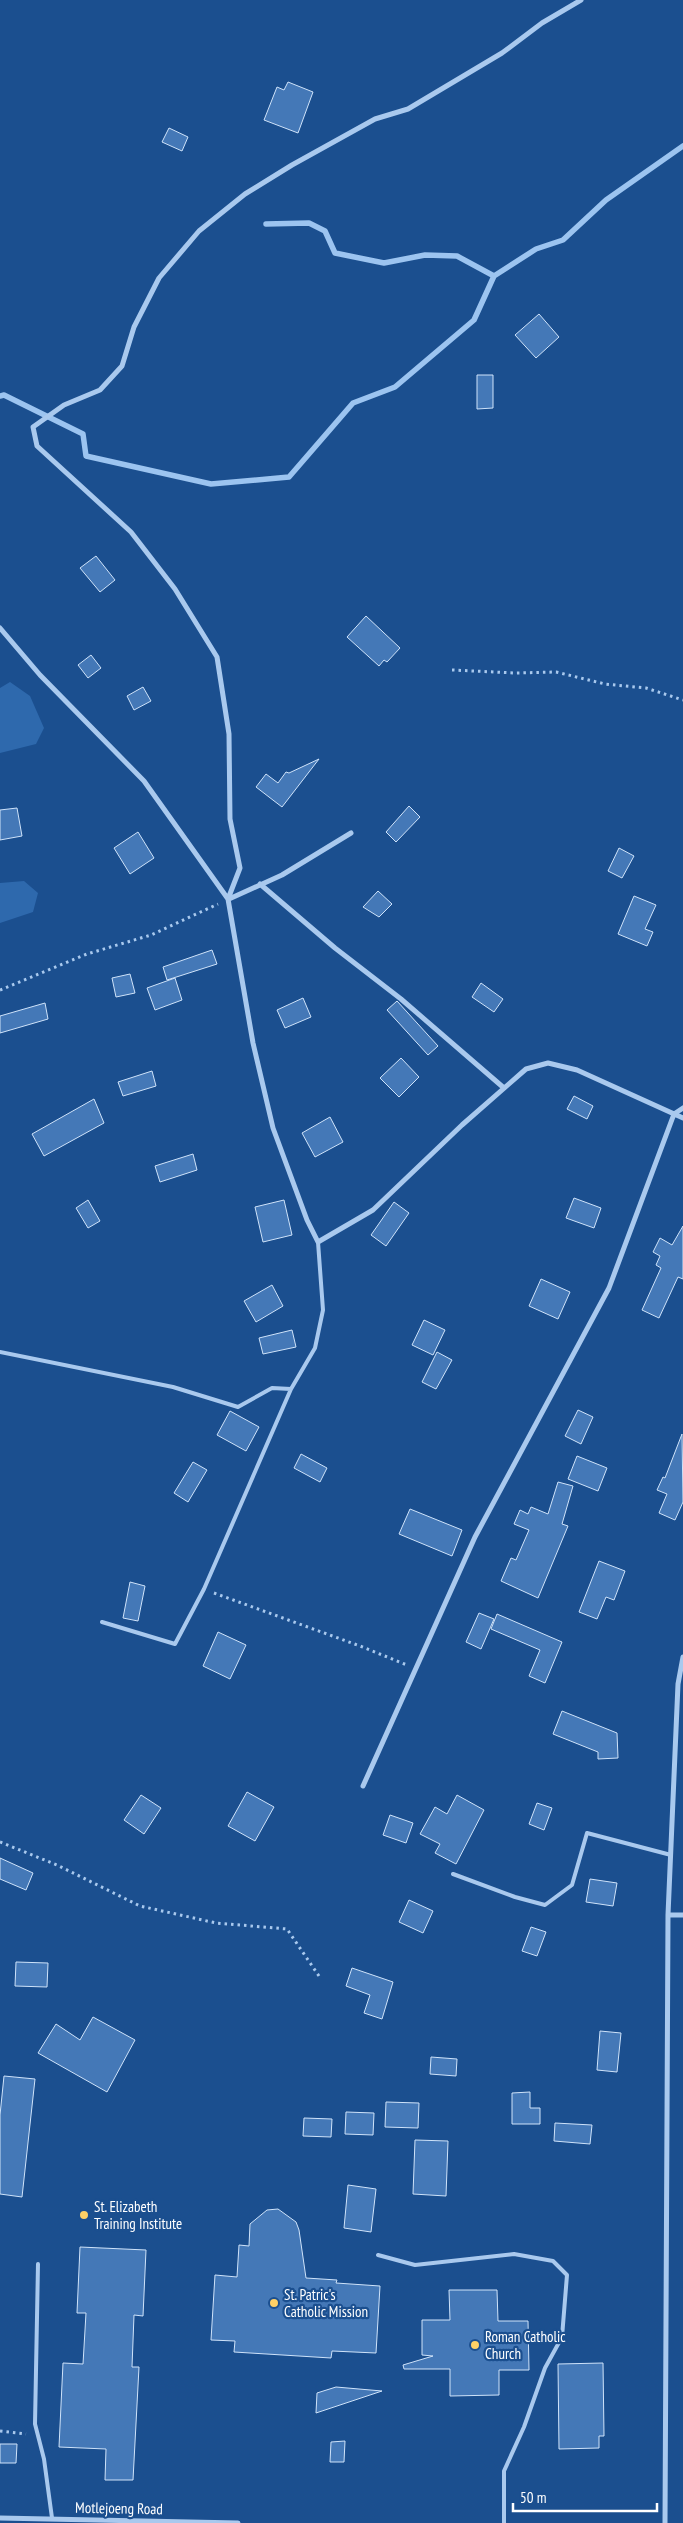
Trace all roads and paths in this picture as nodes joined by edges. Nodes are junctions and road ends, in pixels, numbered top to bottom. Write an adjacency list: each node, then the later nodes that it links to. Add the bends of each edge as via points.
1 (581, 0): 7 (street, via 408,109 375,119 245,194 199,231 159,278 134,327 122,366 100,390 64,405 33,427 36,446 131,532 175,589 217,658 229,734 230,819 240,868)
2 (0, 628): 7 (street, via 40,675 144,781)
3 (452, 670): 4 (path, via 556,672 605,684 646,688)
4 (683, 700)
5 (351, 833): 6 (street, via 282,875)
6 (260, 884): 7 (street); 9 (street)
7 (228, 899): 8 (path, via 151,935 86,954); 13 (street, via 253,1043 273,1128)
8 (0, 990)
9 (504, 1088): 11 (street, via 526,1069 548,1063 577,1070); 13 (street, via 373,1210)
10 (683, 1108): 11 (street)
11 (674, 1114): 12 (street); 19 (street, via 608,1288 474,1537)
12 (683, 1118)
13 (318, 1242): 15 (lane, via 323,1310 314,1348)
14 (0, 1352): 15 (lane, via 173,1387 238,1407 272,1388)
15 (291, 1389): 16 (lane)
16 (204, 1589): 17 (lane, via 175,1644); 19 (path)
17 (102, 1622)
18 (683, 1657): 22 (street, via 678,1684)
19 (414, 1668): 20 (street)
20 (363, 1786)
21 (0, 1842): 26 (path, via 57,1865 140,1906 216,1924 287,1929)
22 (671, 1855): 23 (lane, via 587,1833 572,1885 545,1905); 25 (street)
23 (453, 1874)
24 (683, 1914): 25 (street)
25 (668, 1915): 35 (street)
26 (321, 1979)
27 (378, 2255): 34 (lane, via 415,2264 514,2254 552,2261 567,2275 562,2337 545,2368 504,2471)
28 (38, 2264): 30 (lane)
29 (0, 2431): 30 (path)
30 (37, 2435): 32 (lane, via 44,2459)
31 (0, 2518): 32 (street, Motlejoeng Road)
32 (52, 2518): 33 (street, Motlejoeng Road)
33 (238, 2523)
34 (504, 2523)
35 (665, 2523)

